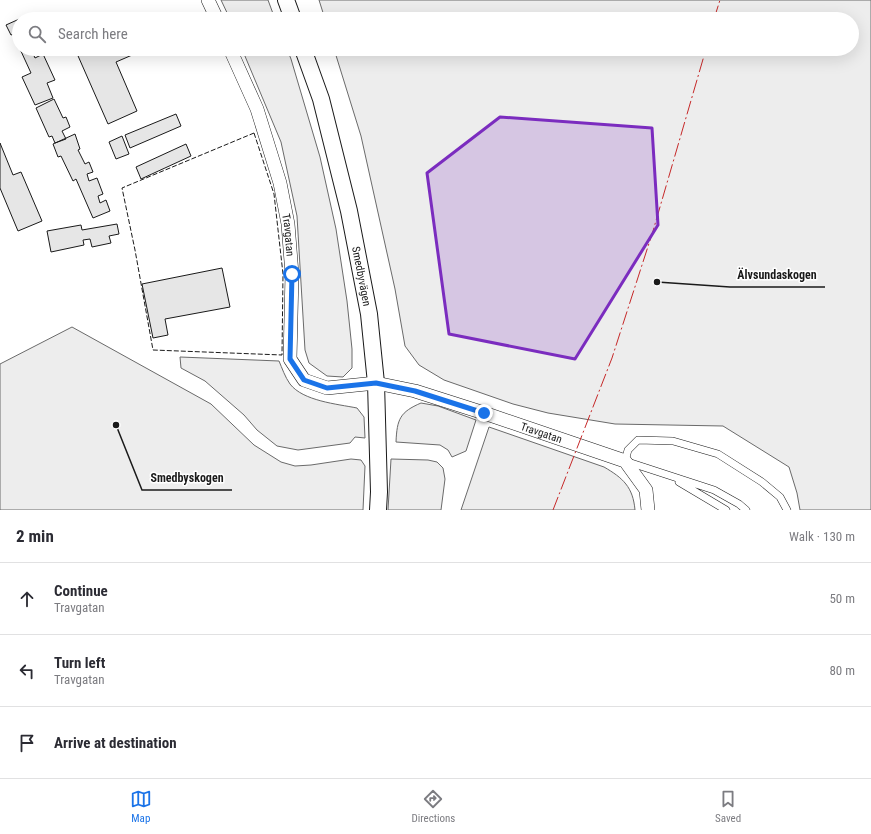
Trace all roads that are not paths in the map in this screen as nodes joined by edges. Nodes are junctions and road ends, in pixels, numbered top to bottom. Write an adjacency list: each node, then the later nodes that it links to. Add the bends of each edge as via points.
1 (208, 0): 3 (street)
2 (286, 0): 4 (street)
3 (214, 12)
4 (290, 12)
5 (233, 56): 7 (street, Travgatan, via 257,109 280,183 288,224 292,274 290,359 304,380 327,388)
6 (306, 56): 7 (street, Smedbyvägen, via 321,99 349,211 369,314)
7 (376, 383): 8 (street, Travgatan, via 415,391); 10 (street, Smedbyvägen)
8 (625, 461): 9 (lane, Travgatan); 11 (street, via 646,490); 14 (lane, via 628,450 638,440 673,441 718,454 762,482 780,497)
9 (670, 476): 12 (lane); 13 (lane, Travgatan, via 714,490)
10 (378, 510)
11 (648, 510)
12 (726, 510)
13 (746, 510)
14 (787, 510)

